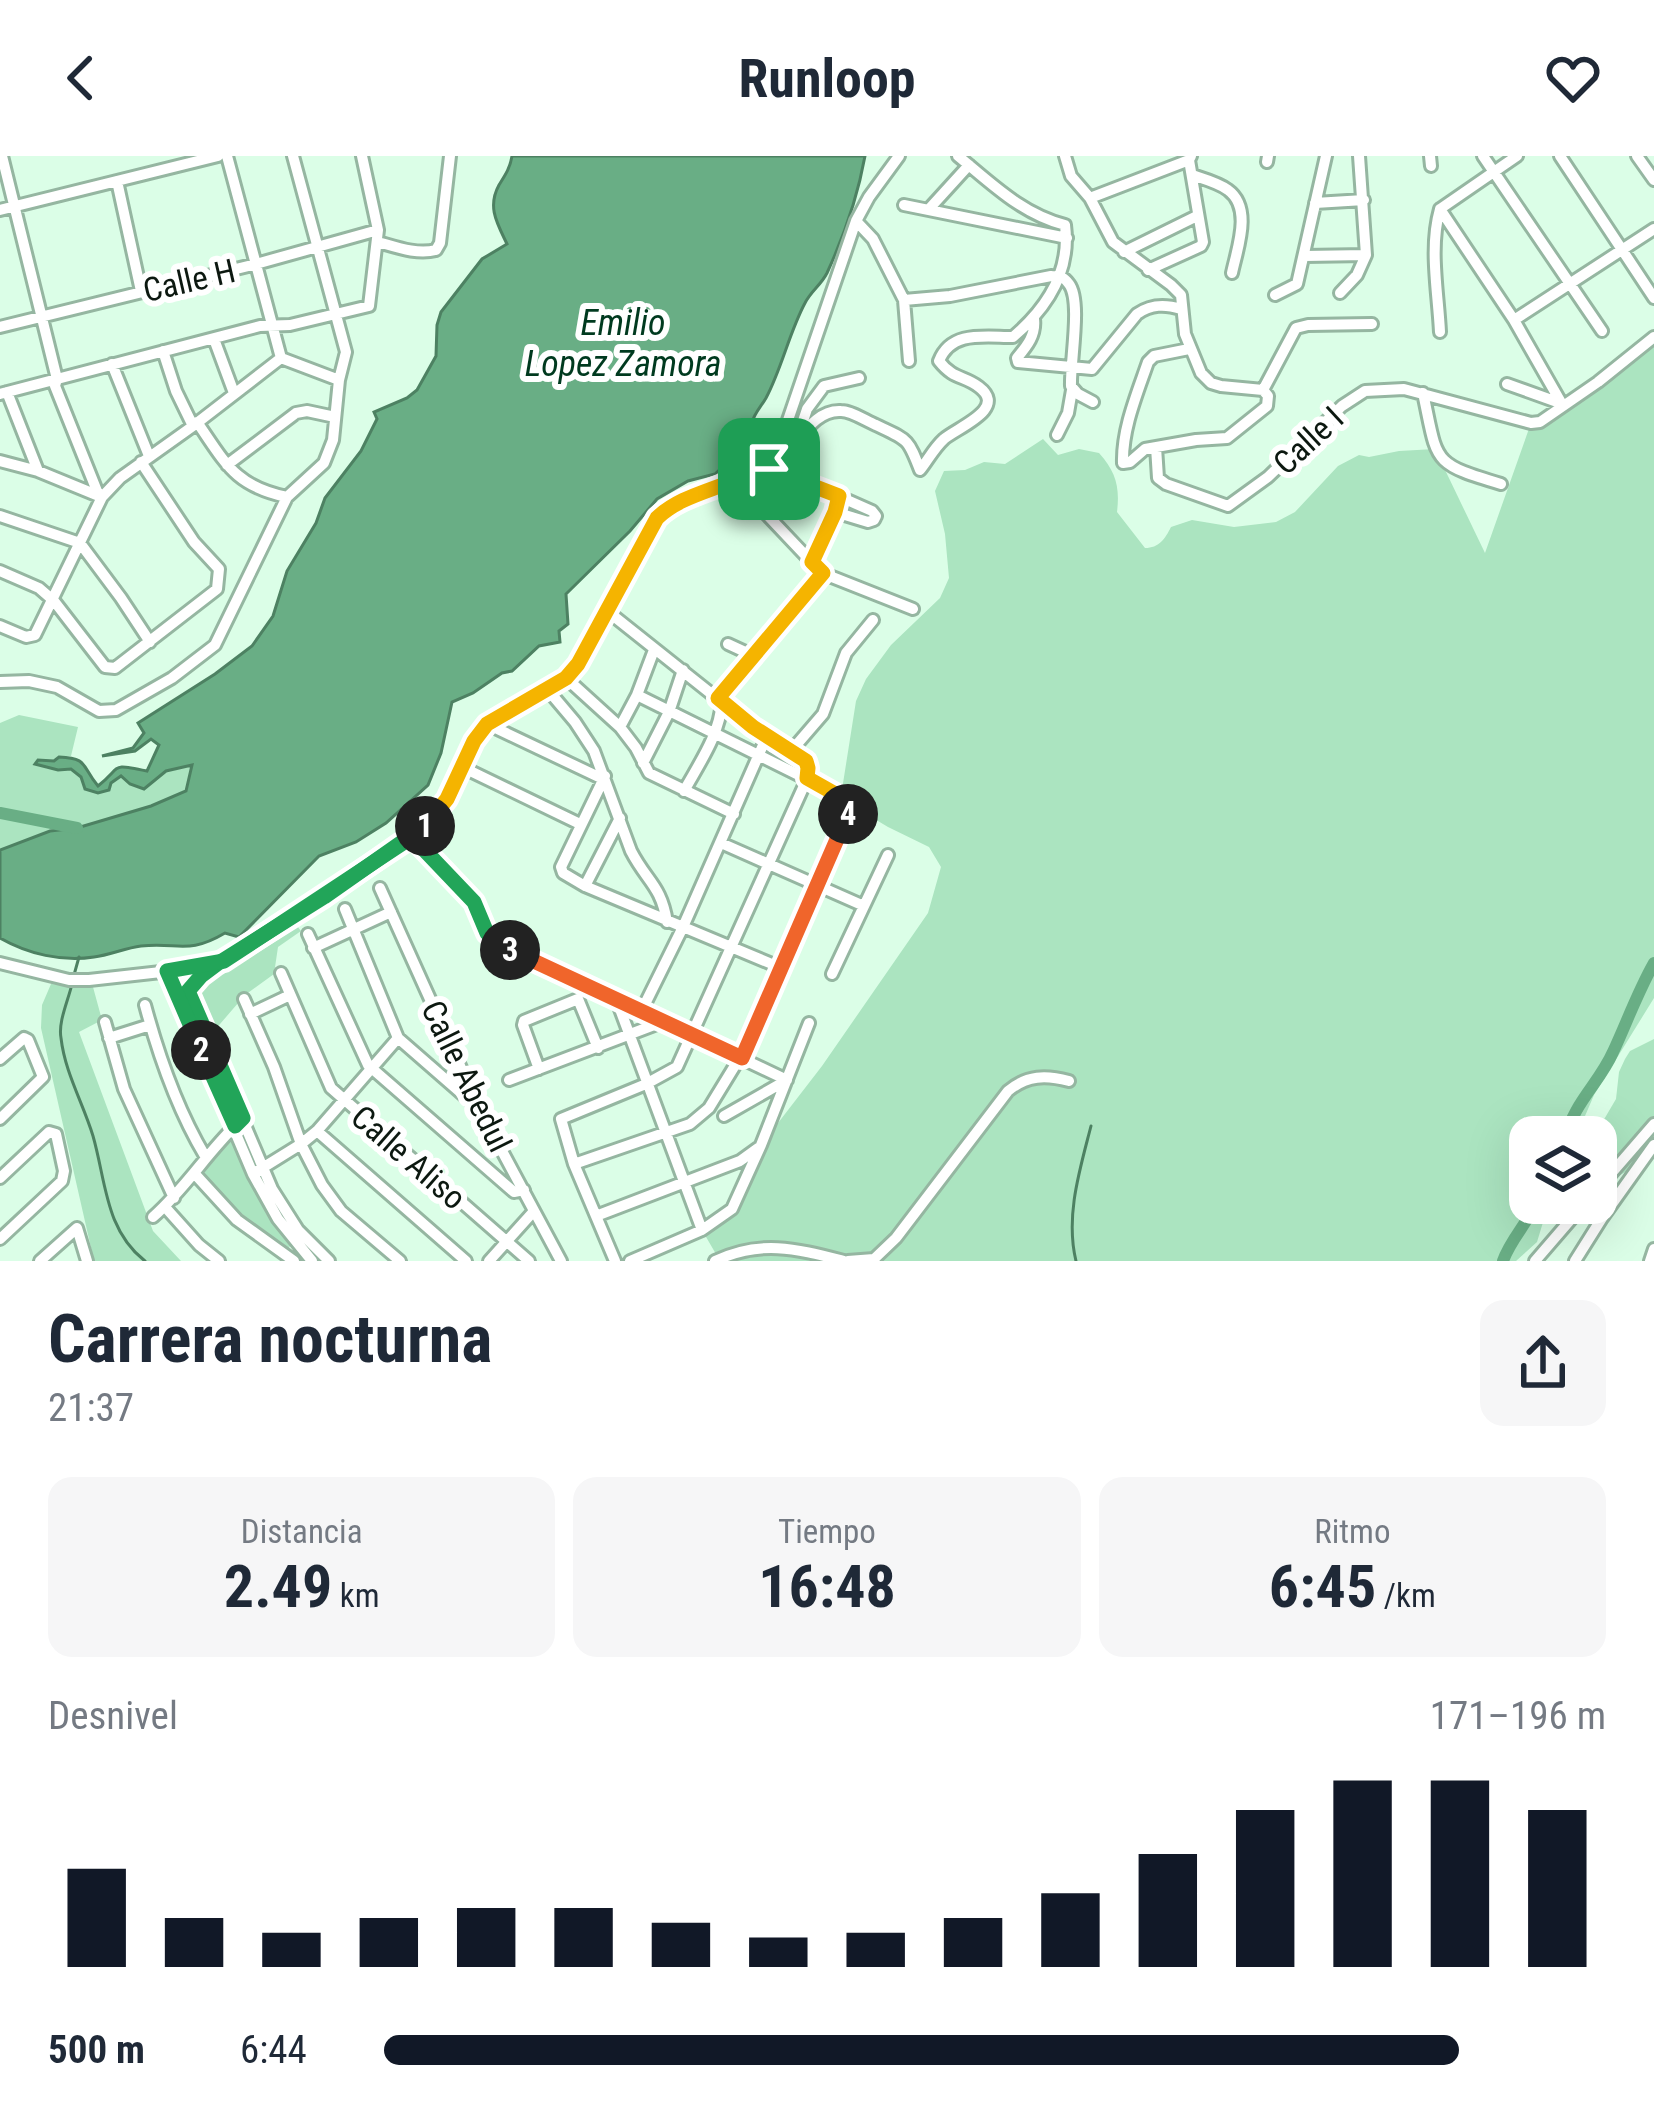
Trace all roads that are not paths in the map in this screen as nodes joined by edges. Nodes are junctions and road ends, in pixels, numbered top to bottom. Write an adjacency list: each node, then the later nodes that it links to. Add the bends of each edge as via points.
1 (2, 156): 24 (street)
2 (222, 156): 19 (street); 38 (street)
3 (293, 156): 33 (street)
4 (362, 156): 31 (street)
5 (451, 156): 31 (street, via 436,250 410,250)
6 (899, 156): 29 (street)
7 (1065, 156): 20 (street)
8 (1326, 156): 22 (street)
9 (1359, 156): 21 (street)
10 (1483, 156): 16 (street)
11 (1517, 156): 16 (street)
12 (1560, 156): 34 (street)
13 (1637, 156): 18 (street)
14 (1190, 158): 17 (street); 20 (street)
15 (964, 160): 25 (street); 32 (street, via 1010,200 1065,225)
16 (1494, 172): 26 (street); 42 (street)
17 (1192, 175): 28 (street); 40 (street, via 1237,199 1242,227)
18 (1654, 180)
19 (117, 181): 24 (street); 43 (street)
20 (1090, 198): 35 (street)
21 (1364, 200): 22 (street); 36 (street)
22 (1315, 203): 37 (street)
23 (904, 205): 25 (street)
24 (14, 206): 27 (street); 50 (street)
25 (929, 209): 32 (street)
26 (1440, 209): 52 (street); 57 (street, via 1434,244)
27 (0, 210)
28 (1197, 216): 35 (street); 39 (street, via 1201,246)
29 (856, 221): 47 (street); 85 (street)
30 (1654, 229): 34 (street)
31 (378, 236): 33 (street, Calle H); 49 (street, via 369,306)
32 (1066, 238): 41 (street)
33 (317, 247): 38 (street, Calle H); 49 (street)
34 (1623, 251): 42 (street); 46 (street)
35 (1124, 252): 39 (street)
36 (1366, 255): 37 (street); 44 (street)
37 (1305, 256): 45 (street, via 1297,284)
38 (256, 264): 43 (street, Calle H); 54 (street)
39 (1148, 270): 48 (street, via 1178,292)
40 (1232, 273)
41 (1059, 276): 47 (street); 51 (street); 65 (street, via 1075,302)
42 (1569, 285): 52 (street); 56 (street)
43 (141, 291): 50 (street, Calle H)
44 (1340, 293)
45 (1275, 295)
46 (1654, 298)
47 (904, 300): 63 (street)
48 (1181, 309): 60 (street); 65 (street, via 1145,308 1092,369)
49 (336, 315): 54 (street); 68 (street, via 346,352)
50 (43, 316): 55 (street, Calle H); 67 (street)
51 (1034, 319): 65 (street, via 1018,362); 80 (street, via 1013,337 970,337 943,350 942,366 981,388 988,406 942,441 920,470 904,438 845,411 824,414)
52 (1514, 320): 76 (street)
53 (1372, 324): 71 (street, via 1296,328)
54 (271, 325): 59 (street); 62 (street)
55 (0, 327)
56 (1602, 331)
57 (1441, 332)
58 (1654, 337): 76 (street)
59 (214, 339): 61 (street); 73 (street)
60 (1190, 349): 71 (street, via 1211,382); 81 (street, via 1148,362 1123,463)
61 (163, 350): 64 (street); 78 (street)
62 (281, 358): 68 (street); 73 (street)
63 (909, 361)
64 (112, 364): 67 (street); 82 (street)
65 (1070, 366): 70 (street)
66 (859, 378): 80 (street, via 824,386)
67 (57, 379): 72 (street); 90 (street)
68 (339, 380): 77 (street)
69 (1507, 385): 76 (street)
70 (1072, 390): 75 (street); 79 (street)
71 (1263, 390): 81 (street, via 1267,406 1227,438)
72 (3, 393): 86 (street)
73 (234, 393): 78 (street)
74 (1423, 393): 76 (street, Calle I, via 1531,423); 81 (street, Calle I, via 1365,392 1228,506 1158,478); 88 (street, via 1442,460)
75 (1093, 402)
76 (1562, 405)
77 (335, 417): 84 (street, via 296,413); 91 (street, via 324,463)
78 (195, 424): 82 (street); 84 (street)
79 (1057, 435)
80 (796, 442): 85 (street)
81 (1156, 447)
82 (145, 459): 90 (street); 103 (street, via 219,569 218,590)
83 (0, 461): 86 (street)
84 (226, 465): 91 (street, via 253,488)
85 (765, 468): 87 (street); 89 (street)
86 (38, 471): 90 (street)
87 (735, 482): 95 (street); 100 (street, via 657,518)
88 (1501, 484)
89 (839, 496): 92 (street); 92 (street, via 876,516 868,522)
90 (102, 497): 94 (street)
91 (287, 497): 109 (street, via 215,645 172,678 116,710 99,711 57,687)
92 (835, 512): 95 (street)
93 (0, 516): 94 (street)
94 (80, 543): 98 (street); 103 (street)
95 (812, 562): 97 (street)
96 (0, 571): 98 (street)
97 (823, 573): 99 (street); 106 (street)
98 (54, 601): 102 (street, via 35,635); 103 (street, via 105,667)
99 (913, 609)
100 (606, 610): 105 (street); 108 (street)
101 (873, 620): 118 (street, via 846,653 823,714)
102 (0, 626)
103 (150, 642)
104 (728, 644): 106 (street)
105 (654, 650): 107 (street); 111 (street)
106 (754, 656): 112 (street)
107 (683, 670): 112 (street); 113 (street)
108 (566, 678): 110 (street); 115 (street)
109 (0, 682)
110 (548, 690): 114 (street); 122 (street, via 586,736)
111 (637, 695): 113 (street); 115 (street)
112 (720, 700): 116 (street); 117 (street)
113 (669, 712): 116 (street); 120 (street)
114 (487, 724): 121 (street); 122 (street)
115 (620, 727): 120 (street)
116 (715, 734): 119 (street); 124 (street)
117 (767, 736): 118 (street); 119 (street)
118 (792, 750): 123 (street, via 806,761)
119 (758, 755): 123 (street); 125 (street)
120 (643, 763): 124 (street)
121 (462, 767): 127 (street); 128 (street, via 439,810)
122 (604, 777): 126 (street); 127 (street)
123 (807, 778): 131 (street); 132 (street, via 848,803)
124 (685, 791): 125 (street)
125 (734, 814): 129 (street)
126 (620, 818): 133 (street); 138 (street)
127 (580, 824): 133 (street, via 561,870)
128 (412, 837): 145 (street); 150 (street, via 474,902 496,942)
129 (721, 843): 131 (street); 139 (street)
130 (888, 854): 135 (street)
131 (769, 862): 132 (street); 143 (street)
132 (818, 884): 135 (street); 146 (street)
133 (585, 886): 138 (street)
134 (380, 888): 137 (street, Calle Abedul)
135 (864, 906): 149 (street)
136 (345, 909): 140 (street)
137 (391, 913): 140 (street); 177 (street, Calle Abedul)
138 (667, 922): 139 (street)
139 (683, 927): 143 (street); 157 (street)
140 (354, 929): 142 (street); 166 (street)
141 (308, 934): 142 (street)
142 (314, 948): 170 (street)
143 (730, 948): 146 (street); 163 (street)
144 (0, 963): 147 (street, via 69,980)
145 (217, 964): 147 (street); 151 (street)
146 (779, 967): 168 (street)
147 (173, 971): 151 (street); 180 (street)
148 (280, 973): 152 (street, Calle Aliso)
149 (832, 974)
150 (585, 986): 154 (street); 155 (street)
151 (188, 991): 180 (street)
152 (290, 995): 158 (street); 176 (street, Calle Aliso)
153 (244, 999): 158 (street)
154 (578, 999): 167 (street); 171 (street, via 524,1021)
155 (616, 1001): 157 (street); 164 (street)
156 (145, 1005): 162 (street)
157 (641, 1012): 160 (street)
158 (250, 1014): 184 (street)
159 (105, 1022): 165 (street)
160 (662, 1022): 163 (street); 164 (street)
161 (809, 1023): 173 (street)
162 (150, 1025): 165 (street); 187 (street)
163 (692, 1034): 168 (street); 175 (street, via 677,1067)
164 (629, 1037): 167 (street); 175 (street)
165 (110, 1038): 195 (street)
166 (398, 1038): 170 (street); 177 (street)
167 (598, 1048): 171 (street)
168 (742, 1058): 173 (street); 183 (street, via 709,1108)
169 (0, 1059): 179 (street, via 25,1038 43,1077)
170 (370, 1068): 176 (street); 194 (street, via 514,1192)
171 (539, 1069): 172 (street)
172 (509, 1080)
173 (787, 1080): 178 (street); 185 (street)
174 (1069, 1081): 205 (street, via 1030,1078 1008,1090)
175 (646, 1084): 183 (street); 188 (street, via 561,1120)
176 (343, 1100): 182 (street); 202 (street, Calle Aliso)
177 (479, 1108): 194 (street, Calle Abedul)
178 (724, 1116)
179 (0, 1119)
180 (239, 1122): 187 (street); 190 (street)
181 (1654, 1124): 189 (street)
182 (317, 1131): 184 (street); 212 (street)
183 (666, 1132): 188 (street); 193 (street)
184 (301, 1144): 190 (street); 211 (street, via 331,1199)
185 (761, 1145): 193 (street); 200 (street, via 732,1209)
186 (1654, 1145): 221 (street)
187 (205, 1156): 191 (street)
188 (574, 1164): 197 (street)
189 (1617, 1167)
190 (257, 1171): 204 (street); 210 (street)
191 (194, 1173): 195 (street); 204 (street, via 237,1220)
192 (0, 1178): 201 (street, via 56,1134 62,1181)
193 (684, 1181): 197 (street); 200 (street)
194 (524, 1190): 196 (street, Calle Abedul)
195 (170, 1202): 198 (street); 208 (street)
196 (534, 1211): 202 (street); 215 (street, Calle Abedul)
197 (596, 1216): 216 (street)
198 (153, 1217)
199 (1568, 1224): 220 (street)
200 (702, 1230): 217 (street)
201 (0, 1239)
202 (507, 1241): 213 (street); 214 (street, Calle Aliso)
203 (1654, 1249): 222 (street)
204 (297, 1257): 209 (street)
205 (875, 1260): 219 (street)
206 (40, 1261): 207 (street, via 77,1228)
207 (87, 1261)
208 (219, 1261)
209 (312, 1261)
210 (329, 1261)
211 (400, 1261)
212 (466, 1261)
213 (490, 1261)
214 (529, 1261)
215 (561, 1261)
216 (615, 1261)
217 (630, 1261)
218 (716, 1261): 219 (street, via 788,1246)
219 (846, 1261)
220 (1535, 1261)
221 (1575, 1261)
222 (1650, 1261)

